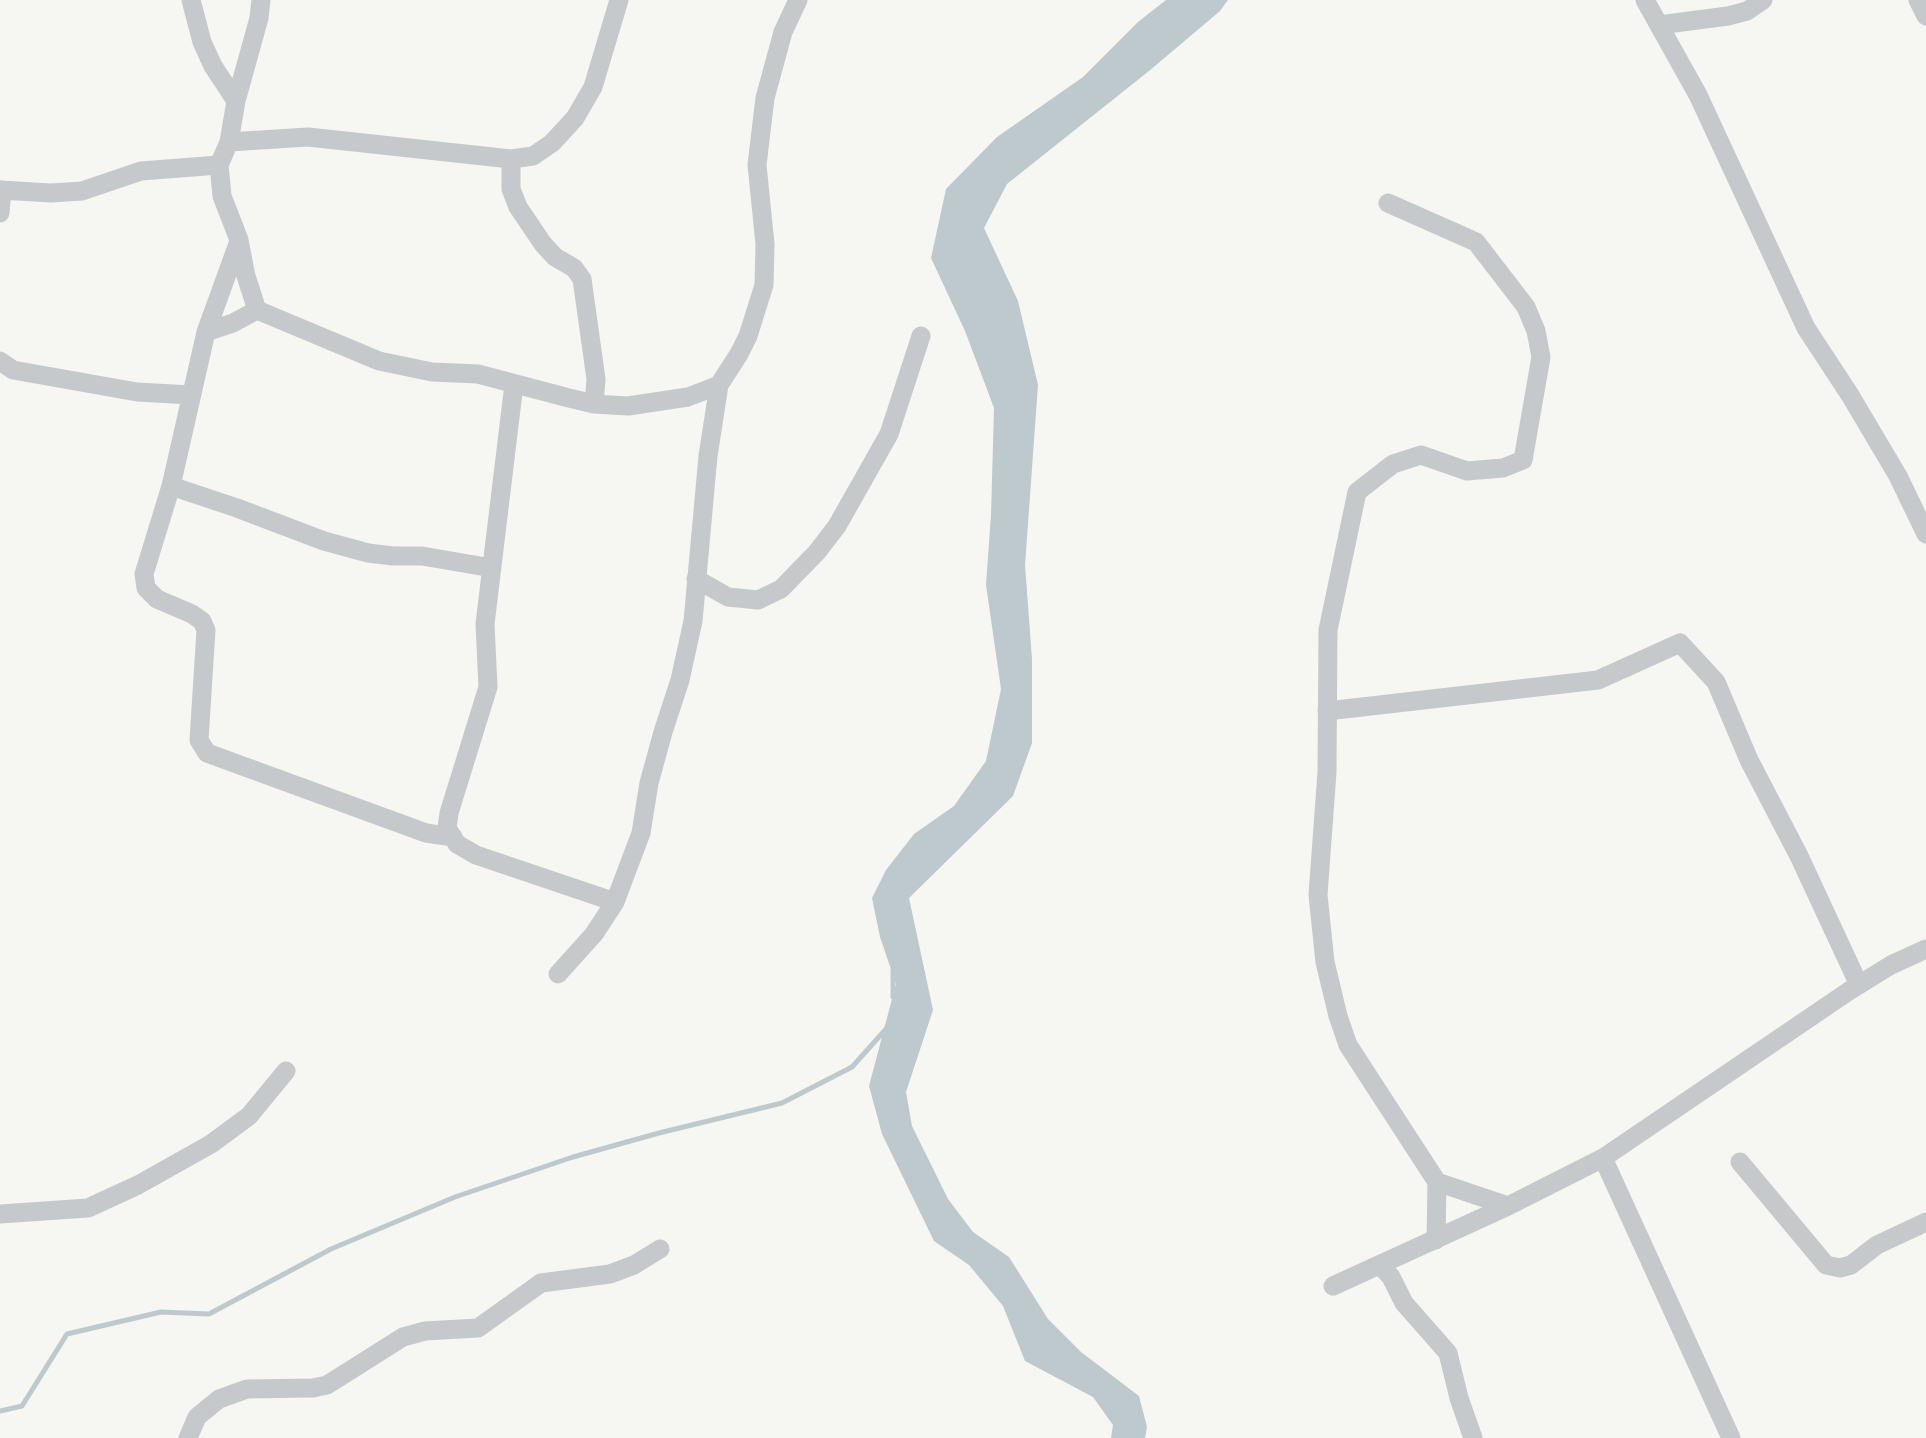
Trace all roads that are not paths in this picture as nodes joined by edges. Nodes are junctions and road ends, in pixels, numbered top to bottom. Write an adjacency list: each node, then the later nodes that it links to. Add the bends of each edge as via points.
1 (191, 0): 10 (street, via 213,66)
2 (261, 0): 10 (street)
3 (619, 0): 12 (street, via 593,87 575,118 533,156)
4 (798, 0): 23 (street, via 783,32 765,97 757,165 764,285 748,336)
5 (1645, 0): 9 (street)
6 (1763, 0): 9 (street, via 1747,11)
7 (1918, 0): 8 (street)
8 (1926, 16)
9 (1659, 26): 27 (street, via 1698,95 1806,328 1892,465)
10 (236, 101): 11 (street)
11 (229, 142): 12 (street, via 308,136); 13 (street)
12 (511, 159): 25 (street, via 511,189 518,207 543,244 582,279 596,379)
13 (219, 165): 14 (street, via 141,171 82,191); 17 (street, via 222,196)
14 (1, 190): 16 (street)
15 (1388, 203): 30 (street, via 1476,242 1526,307 1541,357 1523,460 1503,468 1467,471 1421,455 1392,464 1357,492 1328,630)
16 (0, 213)
17 (239, 240): 18 (street); 19 (street)
18 (257, 310): 19 (street); 22 (street, via 379,361 432,372 478,374)
19 (206, 332): 24 (street)
20 (921, 336): 29 (street, via 889,434 837,526 817,552 781,589 758,600 727,597)
21 (0, 361): 24 (street, via 13,370 100,386)
22 (514, 384): 25 (street); 28 (street)
23 (719, 385): 25 (street, via 688,397 652,403); 29 (street)
24 (191, 394): 26 (street)
25 (594, 404)
26 (172, 486): 28 (street, via 357,550); 31 (street, via 144,575 146,588 156,599 192,614 206,630 202,747 207,753 425,833)
27 (1926, 534)
28 (492, 568): 31 (street, via 485,624 488,687 449,813 447,828)
29 (696, 579): 32 (street, via 693,621 680,680 649,783 641,833)
30 (1327, 711): 35 (street, via 1598,680 1680,643 1716,682 1749,761); 39 (street, via 1318,895 1325,962 1348,1045)
31 (453, 837): 32 (street, via 476,855)
32 (614, 902): 34 (street, via 594,934)
33 (1926, 949): 35 (street)
34 (558, 974)
35 (1860, 985): 37 (street)
36 (286, 1071): 41 (street, via 249,1116 211,1144 138,1185 88,1208)
37 (1603, 1158): 40 (street); 49 (street)
38 (1740, 1162): 42 (street, via 1826,1265 1851,1265 1877,1245)
39 (1437, 1182): 40 (street); 43 (street)
40 (1508, 1206): 43 (street)
41 (0, 1214)
42 (1926, 1222)
43 (1436, 1240): 45 (street)
44 (660, 1249): 47 (street, via 610,1274 541,1283 478,1328 403,1337 327,1385 247,1389 219,1399 197,1417)
45 (1380, 1265): 46 (street); 48 (street, via 1404,1303 1448,1353)
46 (1333, 1286)
47 (188, 1438)
48 (1473, 1438)
49 (1731, 1438)

